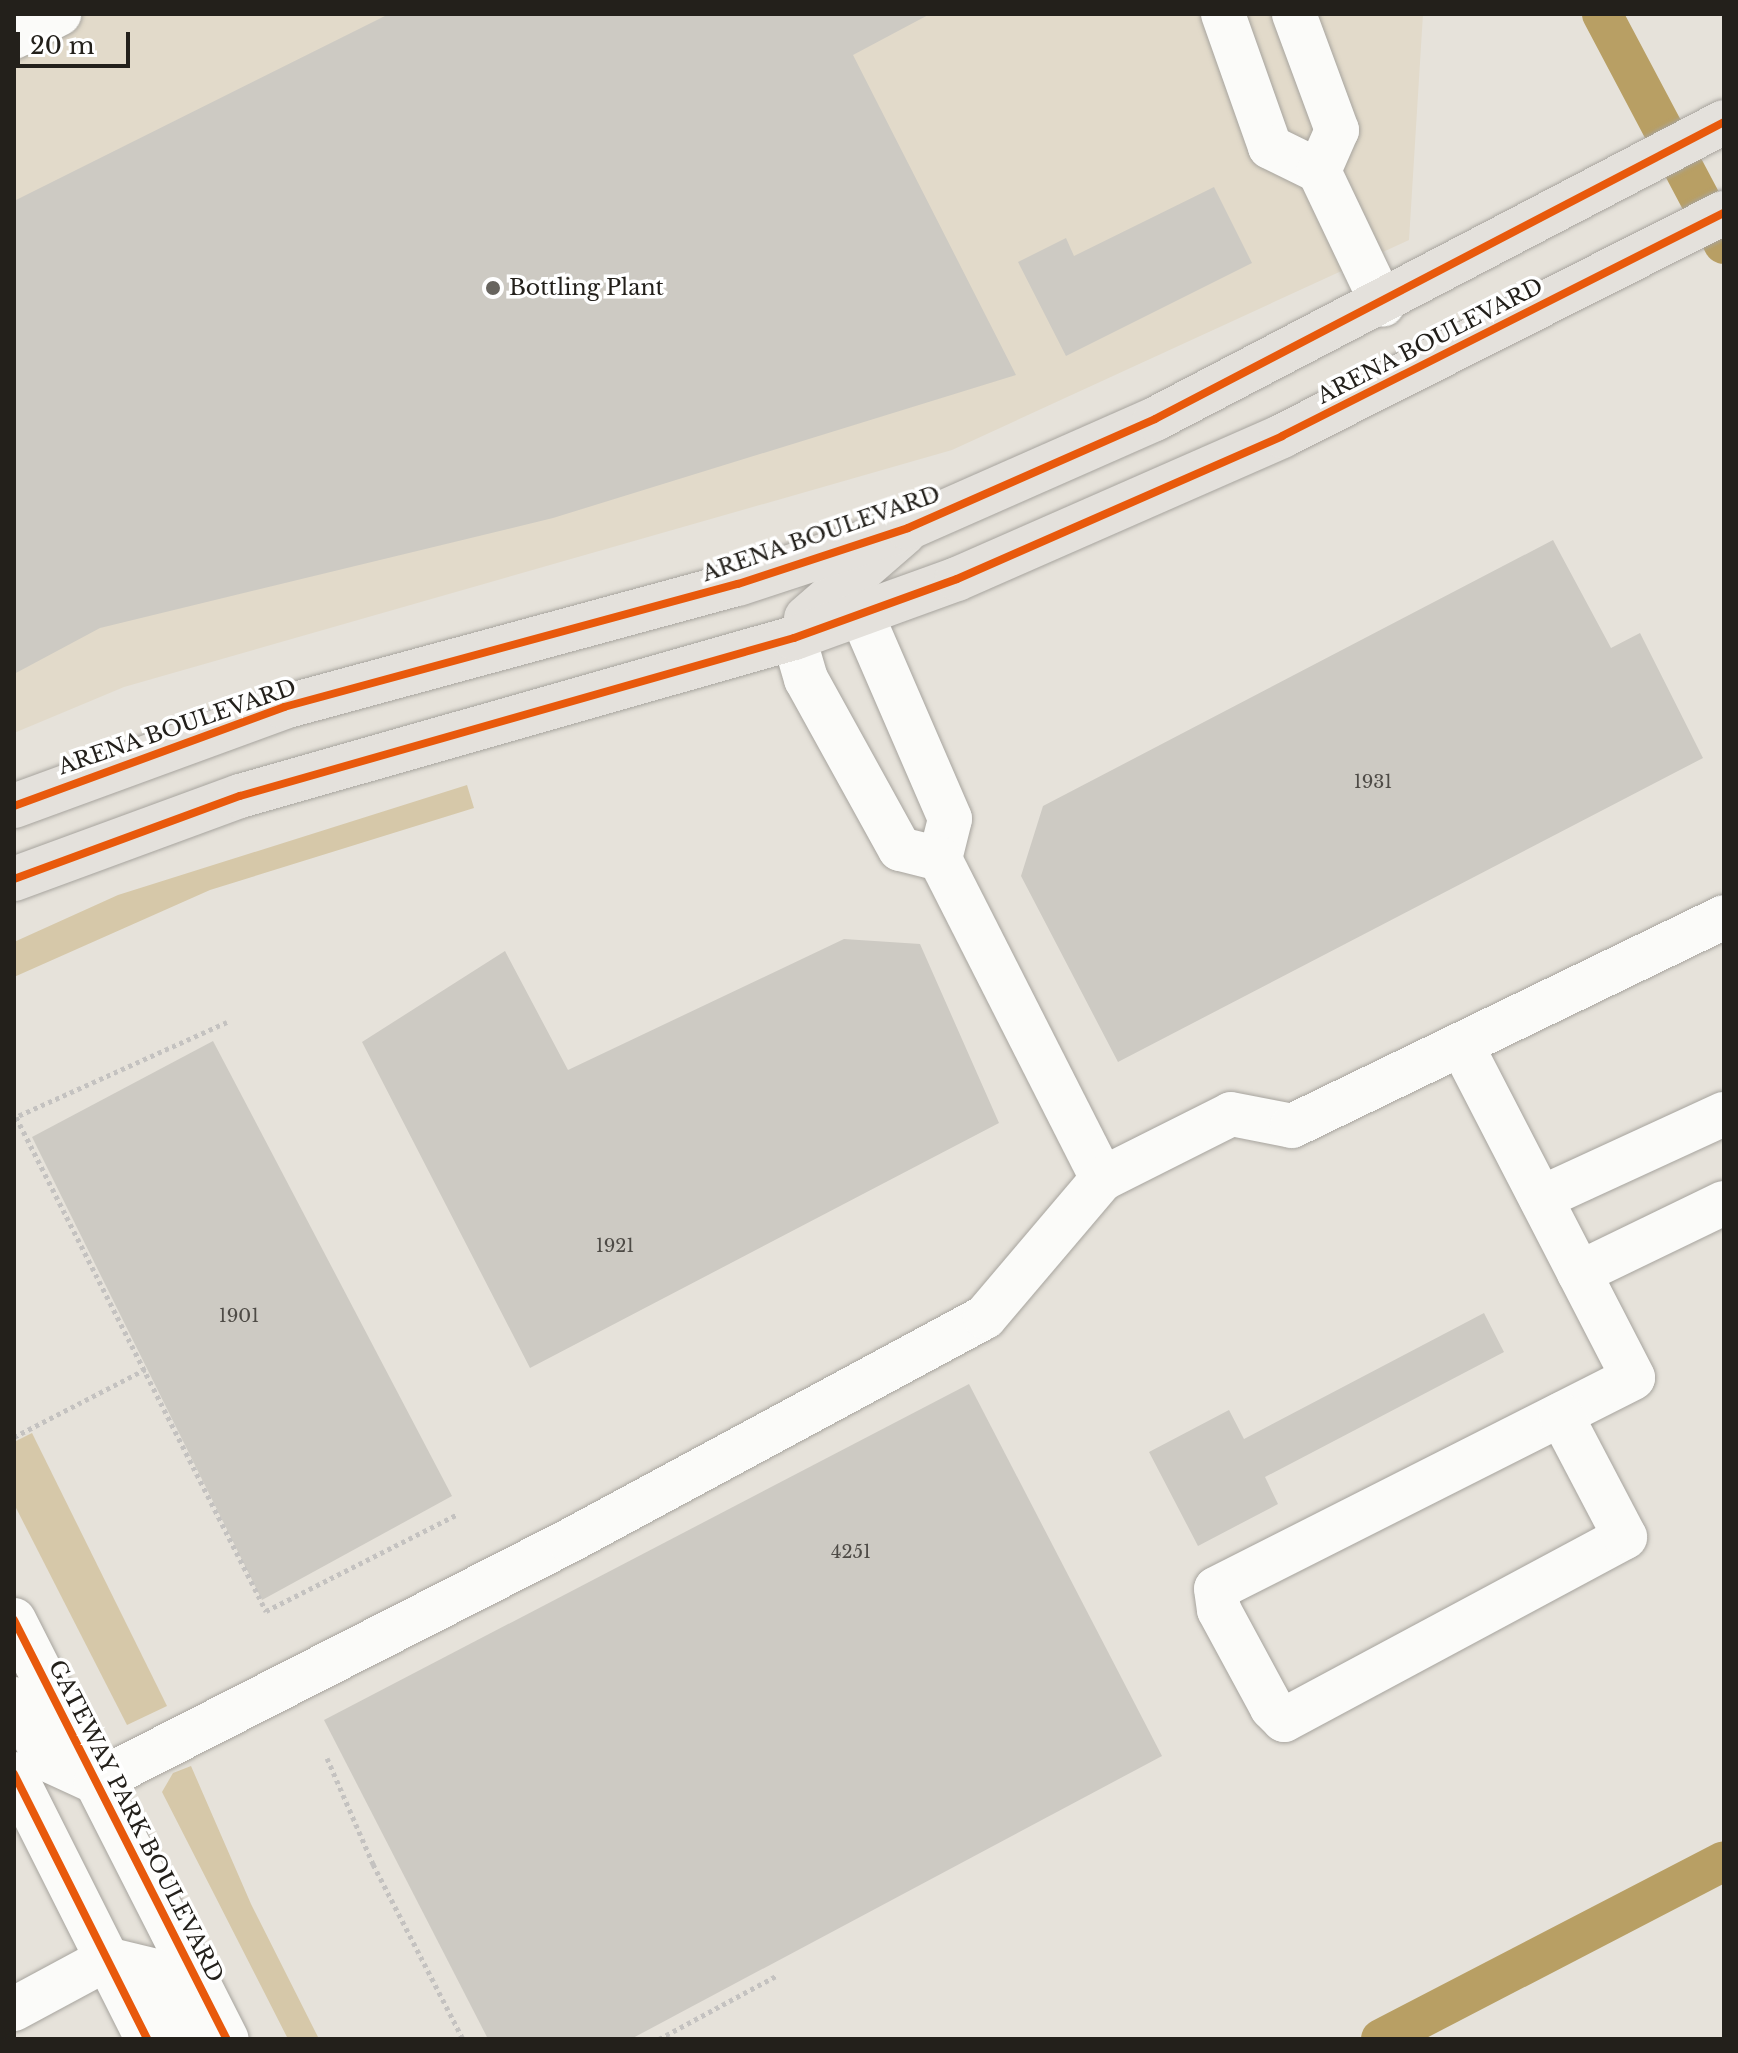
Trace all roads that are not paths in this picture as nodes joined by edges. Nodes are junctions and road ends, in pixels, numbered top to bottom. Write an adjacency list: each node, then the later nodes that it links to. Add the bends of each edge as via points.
1 (59, 14): 4 (street)
2 (1223, 14): 6 (street, via 1270,147)
3 (1294, 14): 6 (street, via 1337,130)
4 (14, 37)
5 (1724, 122): 8 (main road, ARENA BOULEVARD)
6 (1319, 171): 8 (street)
7 (1724, 213): 10 (main road, ARENA BOULEVARD, via 1195,478 1050,543)
8 (1383, 305): 9 (main road, ARENA BOULEVARD, via 1155,419)
9 (908, 528): 11 (main road, via 854,582 811,610); 12 (main road, ARENA BOULEVARD, via 738,584 284,707)
10 (861, 613): 11 (main road, ARENA BOULEVARD); 13 (street, via 950,819)
11 (794, 638): 13 (street, via 806,679 900,849); 14 (main road, ARENA BOULEVARD, via 353,761)
12 (14, 806)
13 (940, 859): 18 (street)
14 (14, 879)
15 (1714, 933): 16 (street)
16 (1462, 1046): 18 (street, via 1292,1126 1231,1114); 19 (street)
17 (1724, 1114): 19 (street)
18 (1102, 1179): 26 (street, via 985,1317 555,1548)
19 (1541, 1198): 21 (street)
20 (1724, 1203): 21 (street)
21 (1579, 1273): 22 (street, via 1633,1378)
22 (1561, 1415): 22 (street, via 1216,1589 1219,1610 1272,1708 1284,1720 1625,1537)
23 (14, 1620): 26 (street, GATEWAY PARK BOULEVARD)
24 (14, 1699): 26 (street, via 46,1759)
25 (14, 1774): 27 (street)
26 (96, 1782): 31 (street, GATEWAY PARK BOULEVARD)
27 (107, 1959): 28 (street); 29 (street); 30 (street, via 156,1971)
28 (14, 2009)
29 (147, 2039)
30 (192, 2039)
31 (227, 2039)

